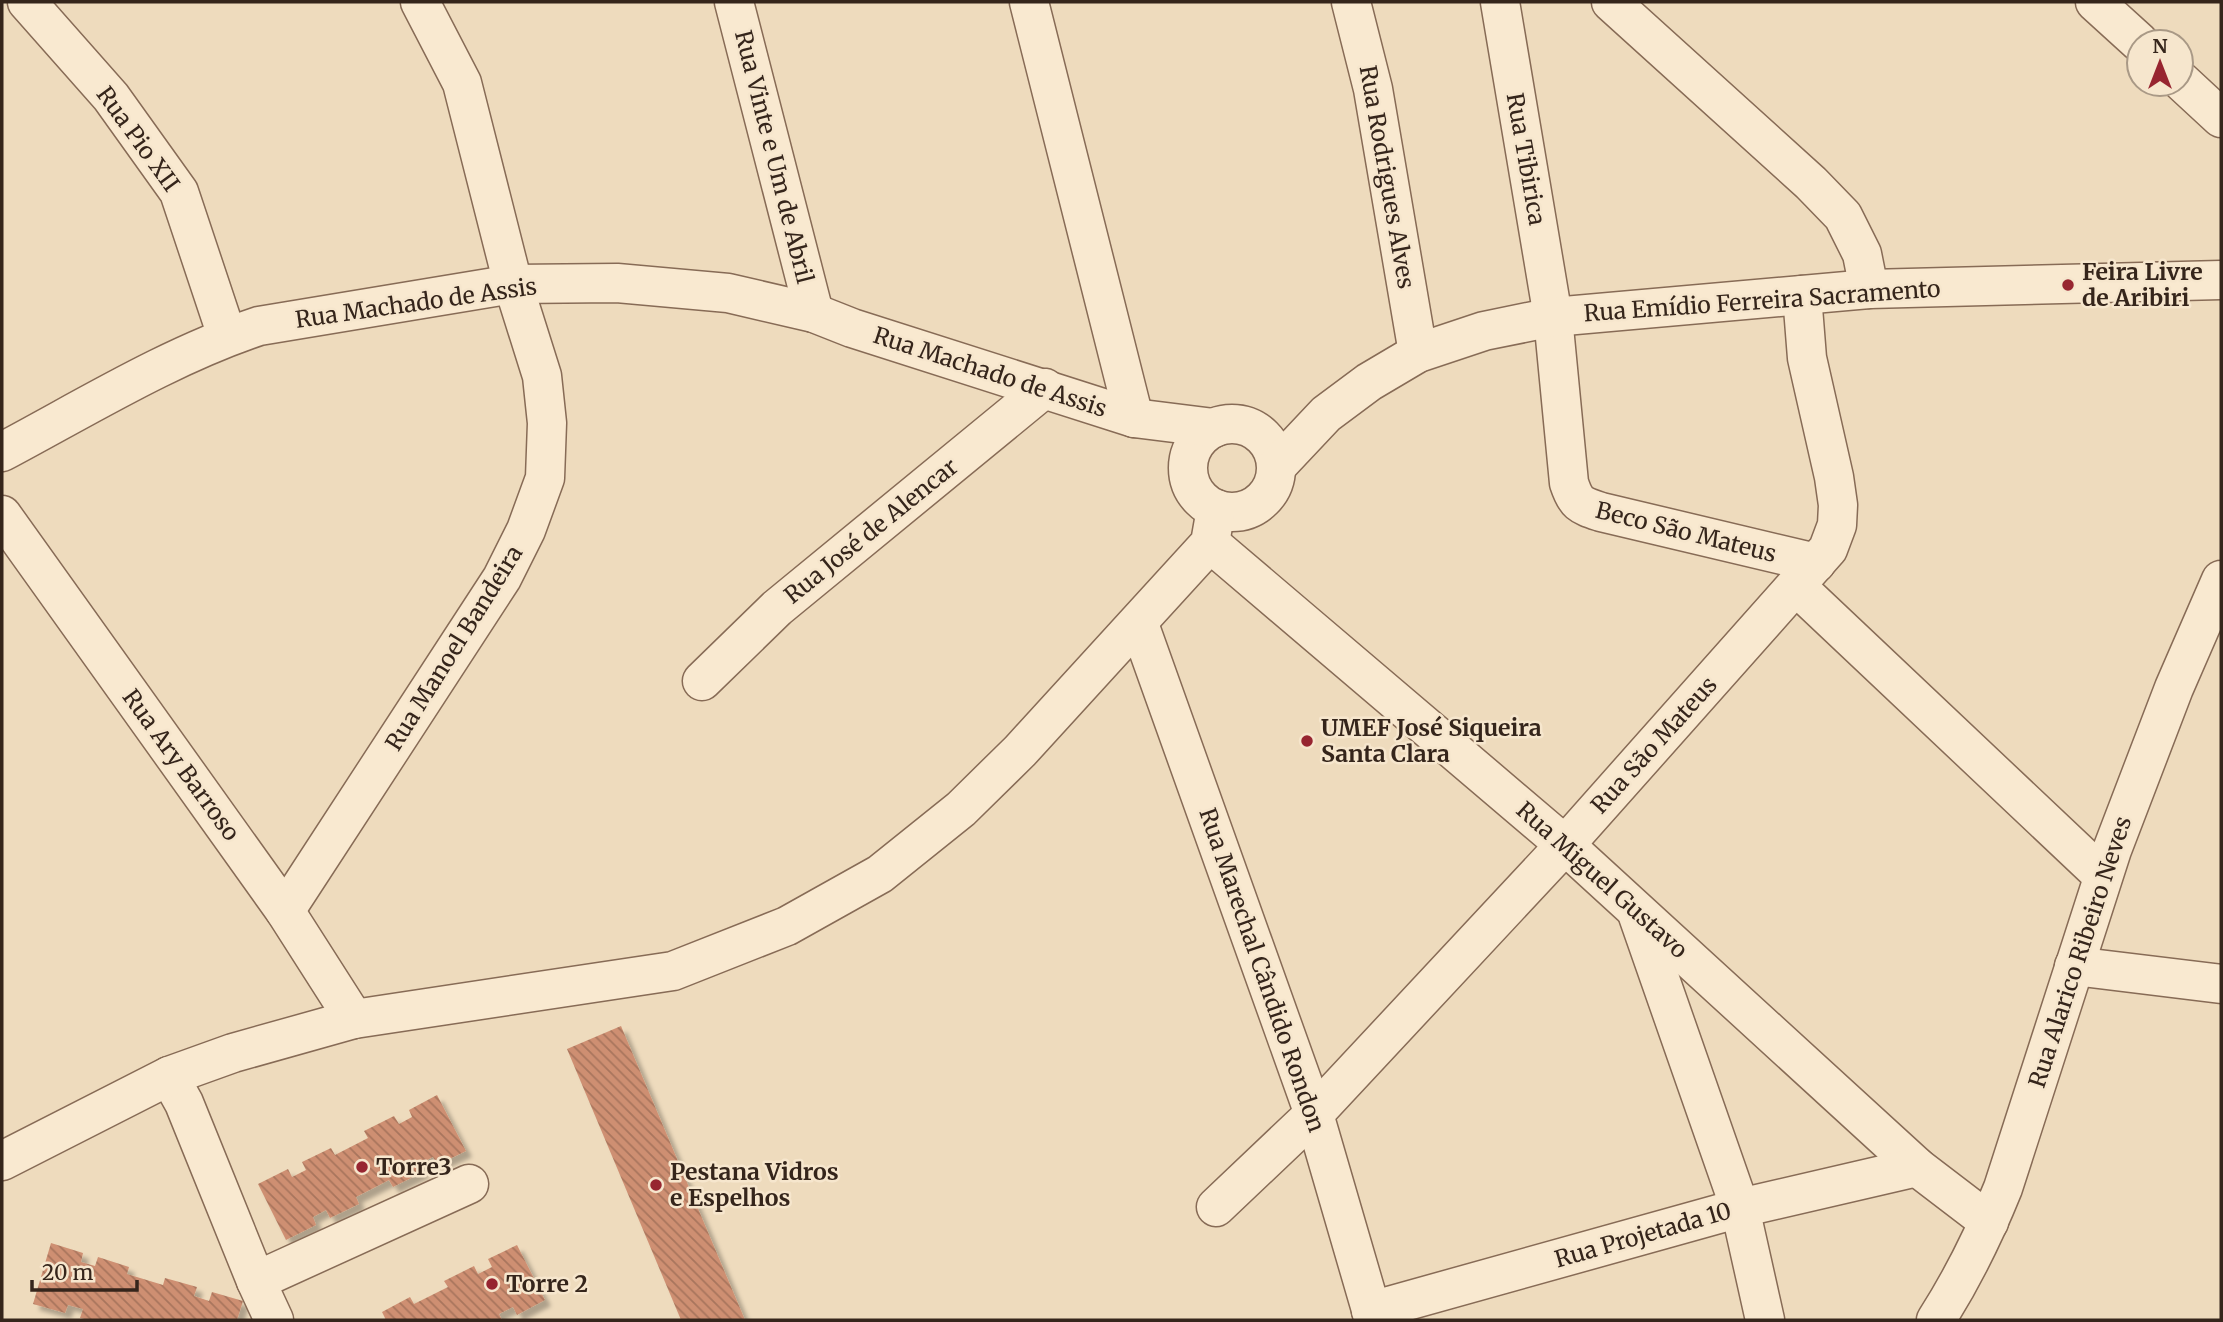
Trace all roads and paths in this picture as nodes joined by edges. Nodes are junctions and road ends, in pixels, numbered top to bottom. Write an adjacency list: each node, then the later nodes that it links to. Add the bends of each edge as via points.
1 (27, 2): 18 (street, Rua Pio XII, via 111,97 179,192)
2 (420, 2): 13 (street, Rua Manoel Bandeira, via 462,83)
3 (734, 2): 16 (street, Rua Vinte e Um de Abril)
4 (1029, 2): 22 (street)
5 (1351, 2): 19 (street, Rua Rodrigues Alves, via 1373,89)
6 (1500, 2): 17 (street, Rua Tibirica)
7 (1611, 2): 14 (street, via 1843,216 1862,254)
8 (2095, 2): 9 (street)
9 (2125, 29)
10 (2195, 94): 11 (street)
11 (2221, 118)
12 (2221, 280): 14 (street, Rua Emídio Ferreira Sacramento)
13 (513, 285): 16 (street, Rua Machado de Assis, via 617,283 728,293); 18 (street, Rua Machado de Assis, via 259,326); 36 (street, Rua Manoel Bandeira, via 542,376 547,423 545,478 502,578)
14 (1868, 289): 15 (street, Rua Emídio Ferreira Sacramento)
15 (1802, 295): 17 (street, Rua Emídio Ferreira Sacramento); 29 (street, via 1807,358 1838,505 1828,549)
16 (814, 313): 20 (street, Rua Machado de Assis)
17 (1553, 317): 19 (street, Rua Emídio Ferreira Sacramento, via 1484,331); 29 (street, Beco São Mateus, via 1569,483 1580,505 1686,534)
18 (227, 337): 24 (street, Rua Machado de Assis)
19 (1418, 353): 21 (street, Rua Emídio Ferreira Sacramento)
20 (1045, 388): 22 (street, Rua Machado de Assis); 32 (street, Rua José de Alencar, via 777,608)
21 (1326, 414): 23 (street, Rua Emídio Ferreira Sacramento); 25 (street, Rua Emídio Ferreira Sacramento)
22 (1134, 418): 23 (street, Rua Machado de Assis); 26 (street, Rua Machado de Assis)
23 (1231, 427): 25 (street, via 1256,430 1268,442); 26 (street, via 1194,445)
24 (2, 452)
25 (1277, 466): 28 (street, via 1272,487 1258,504)
26 (1188, 469): 28 (street)
27 (2, 515): 36 (street, Rua Ary Barroso)
28 (1213, 526): 31 (street); 33 (street, Rua Miguel Gustavo)
29 (1806, 575): 33 (street, Rua São Mateus); 34 (street)
30 (2217, 602): 34 (street, Rua Alarico Ribeiro Neves, via 2164,711)
31 (1139, 624): 39 (street, via 961,809 880,874 787,926 673,971); 41 (street, Rua Marechal Cândido Rondon)
32 (702, 681)
33 (1565, 845): 35 (street, Rua Miguel Gustavo); 41 (street, Rua São Mateus)
34 (2103, 876): 37 (street, Rua Alarico Ribeiro Neves)
35 (1636, 910): 43 (street, Rua Miguel Gustavo); 46 (street)
36 (285, 911): 39 (street, Rua Ary Barroso)
37 (2074, 966): 38 (street); 47 (street, Rua Alarico Ribeiro Neves)
38 (2221, 984)
39 (355, 1019): 40 (street)
40 (169, 1076): 42 (street); 48 (street)
41 (1314, 1114): 45 (street, Rua São Mateus); 49 (street, Rua Marechal Cândido Rondon)
42 (2, 1161)
43 (1917, 1167): 46 (street, Rua Projetada 10); 47 (street, Rua Miguel Gustavo)
44 (469, 1184): 48 (street)
45 (1216, 1207)
46 (1740, 1208): 49 (street, Rua Projetada 10); 51 (street)
47 (1989, 1222): 52 (street, Rua Alarico Ribeiro Neves)
48 (256, 1281): 50 (street)
49 (1372, 1316)
50 (274, 1320)
51 (1765, 1320)
52 (1936, 1320)

